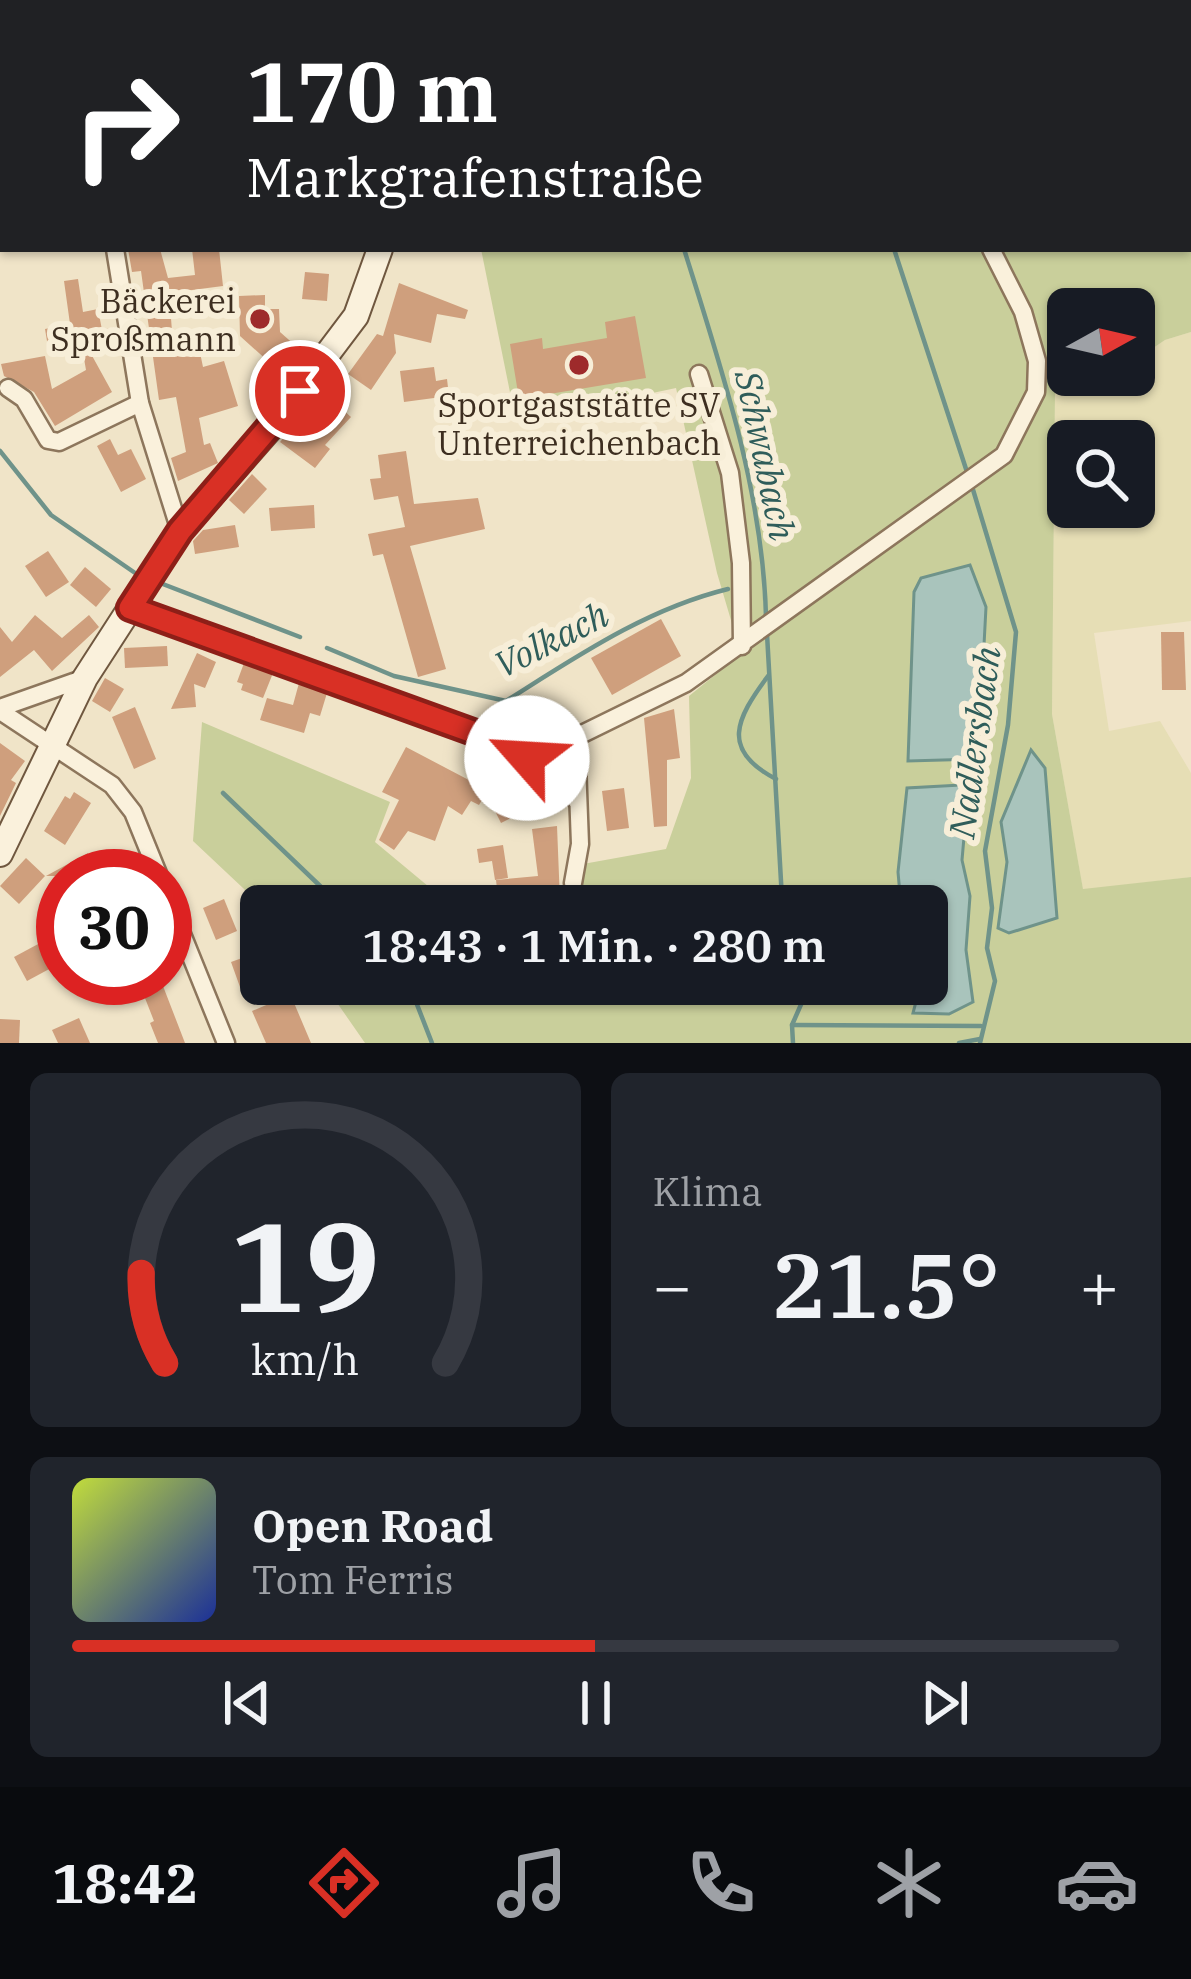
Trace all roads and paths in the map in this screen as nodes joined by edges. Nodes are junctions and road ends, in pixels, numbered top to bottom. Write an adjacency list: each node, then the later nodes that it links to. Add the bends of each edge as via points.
1 (115, 252): 6 (street)
2 (379, 252): 7 (main road, via 356,316)
3 (992, 252): 9 (street, via 1032,337 1036,392 1004,454)
4 (699, 374): 9 (street, via 730,473)
5 (8, 388): 6 (street, via 48,440 59,442)
6 (140, 403): 7 (street)
7 (180, 531): 8 (main road)
8 (133, 603): 10 (main road); 14 (street)
9 (746, 644): 12 (street)
10 (85, 678): 11 (street); 13 (main road)
11 (0, 709): 13 (street)
12 (575, 737): 14 (street); 15 (street)
13 (56, 744): 16 (street, via 112,785); 17 (main road)
14 (506, 744): 15 (street)
15 (577, 801): 18 (street)
16 (148, 849)
17 (0, 854)
18 (573, 883)
19 (192, 959): 20 (street)
20 (226, 1043)

